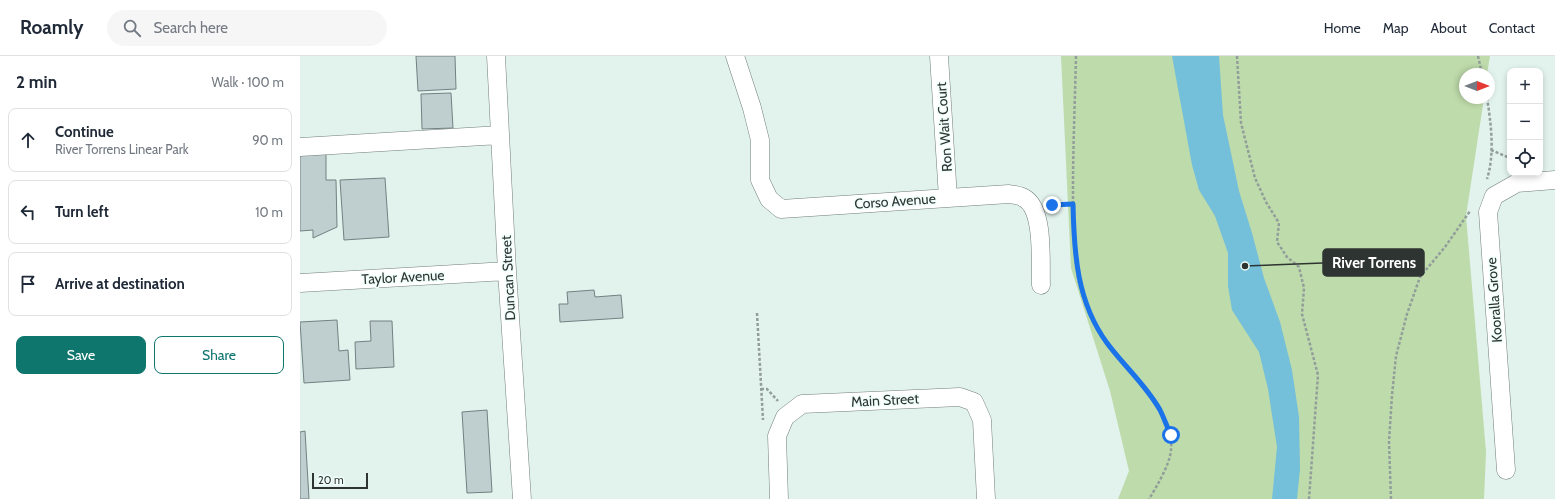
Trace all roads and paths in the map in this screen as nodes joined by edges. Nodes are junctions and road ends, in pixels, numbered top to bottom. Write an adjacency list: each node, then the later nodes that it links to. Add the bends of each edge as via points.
1 (496, 56): 9 (street, Duncan Street)
2 (735, 56): 15 (street, Corso Avenue, via 760,140 760,180 769,199 781,209)
3 (939, 56): 15 (street, Ron Wait Court)
4 (1076, 56): 16 (path)
5 (1237, 56): 31 (path, via 1241,123 1255,178 1279,223 1277,242 1287,257 1299,267 1304,288 1302,314 1318,375)
6 (1478, 56): 7 (path)
7 (1481, 68)
8 (1488, 104): 11 (path)
9 (500, 135): 10 (street); 19 (street, Duncan Street)
10 (300, 147)
11 (1491, 150): 12 (path); 13 (path)
12 (1507, 157)
13 (1487, 180)
14 (1555, 180): 26 (street, Kooralla Grove, via 1517,183 1494,196 1488,212)
15 (948, 198): 21 (street, Corso Avenue, via 1009,194 1024,198 1033,206 1039,222)
16 (1073, 204): 17 (path); 30 (path, via 1073,236 1079,283 1088,309 1107,343 1142,384 1160,410 1171,435 1170,456)
17 (1052, 205)
18 (1474, 206): 32 (path, via 1420,277 1407,314 1396,356 1392,395 1389,442)
19 (507, 271): 20 (street, Taylor Avenue); 27 (street, Duncan Street)
20 (300, 283)
21 (1041, 285)
22 (757, 313): 23 (path)
23 (762, 389): 24 (path, via 767,389); 25 (path)
24 (779, 402)
25 (764, 427)
26 (1506, 470)
27 (522, 499)
28 (779, 499): 29 (street, Main Street, via 777,436 785,417 802,404 960,397 974,402 982,420)
29 (986, 499)
30 (1149, 499)
31 (1309, 499)
32 (1391, 499)

